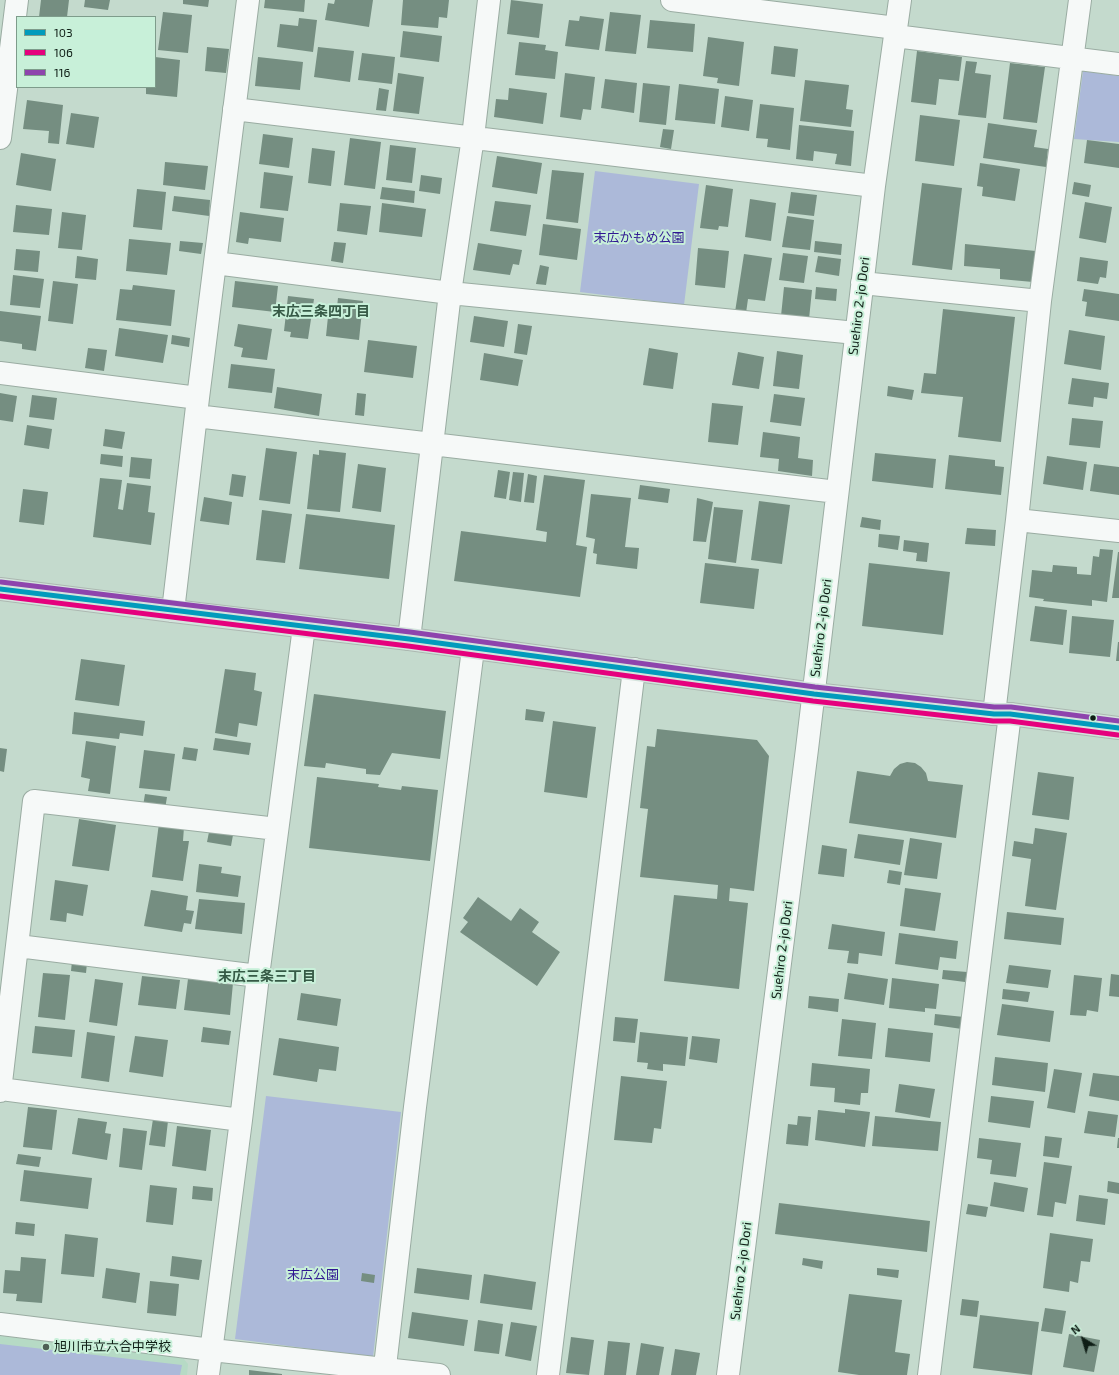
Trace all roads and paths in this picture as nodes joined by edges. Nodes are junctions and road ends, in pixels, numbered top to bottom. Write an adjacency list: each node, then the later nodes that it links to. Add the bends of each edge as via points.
1 (17, 0): 12 (street)
2 (248, 0): 10 (street)
3 (489, 0): 11 (street)
4 (680, 0): 7 (street)
5 (900, 0): 7 (street, Suehiro 2-jo Dori)
6 (1080, 0): 8 (street)
7 (896, 32): 8 (street); 13 (street, Suehiro 2-jo Dori)
8 (1072, 58): 9 (street); 17 (street)
9 (1119, 64)
10 (234, 109): 11 (street); 14 (street)
11 (473, 137): 13 (street); 16 (street)
12 (0, 138)
13 (874, 186): 15 (street, Suehiro 2-jo Dori)
14 (216, 263): 16 (street); 20 (street)
15 (862, 283): 17 (street); 18 (street, Suehiro 2-jo Dori)
16 (450, 293): 18 (street); 21 (street)
17 (1040, 301): 23 (street)
18 (856, 333): 22 (street, Suehiro 2-jo Dori)
19 (0, 373): 20 (street)
20 (197, 407): 21 (street); 26 (street)
21 (433, 444): 22 (street); 28 (street)
22 (837, 492): 31 (street, Suehiro 2-jo Dori)
23 (1017, 520): 24 (street); 32 (street)
24 (1119, 531)
25 (0, 589): 26 (main road)
26 (174, 611): 27 (main road)
27 (304, 627): 28 (main road); 34 (street)
28 (409, 639): 29 (main road)
29 (473, 648): 30 (main road); 42 (street, via 415,1107)
30 (634, 669): 31 (main road); 45 (street)
31 (814, 694): 32 (main road); 46 (street, Suehiro 2-jo Dori)
32 (1002, 714): 33 (main road); 47 (street)
33 (1119, 728)
34 (277, 829): 35 (street, via 34,801); 36 (street)
35 (18, 946): 36 (street); 37 (street)
36 (258, 976): 39 (street)
37 (5, 1006): 38 (street)
38 (0, 1090): 39 (street)
39 (241, 1120): 41 (street)
40 (0, 1324): 41 (street)
41 (212, 1350): 42 (street); 43 (street)
42 (385, 1372): 44 (street)
43 (208, 1375)
44 (439, 1375)
45 (548, 1375)
46 (728, 1375)
47 (929, 1375)

